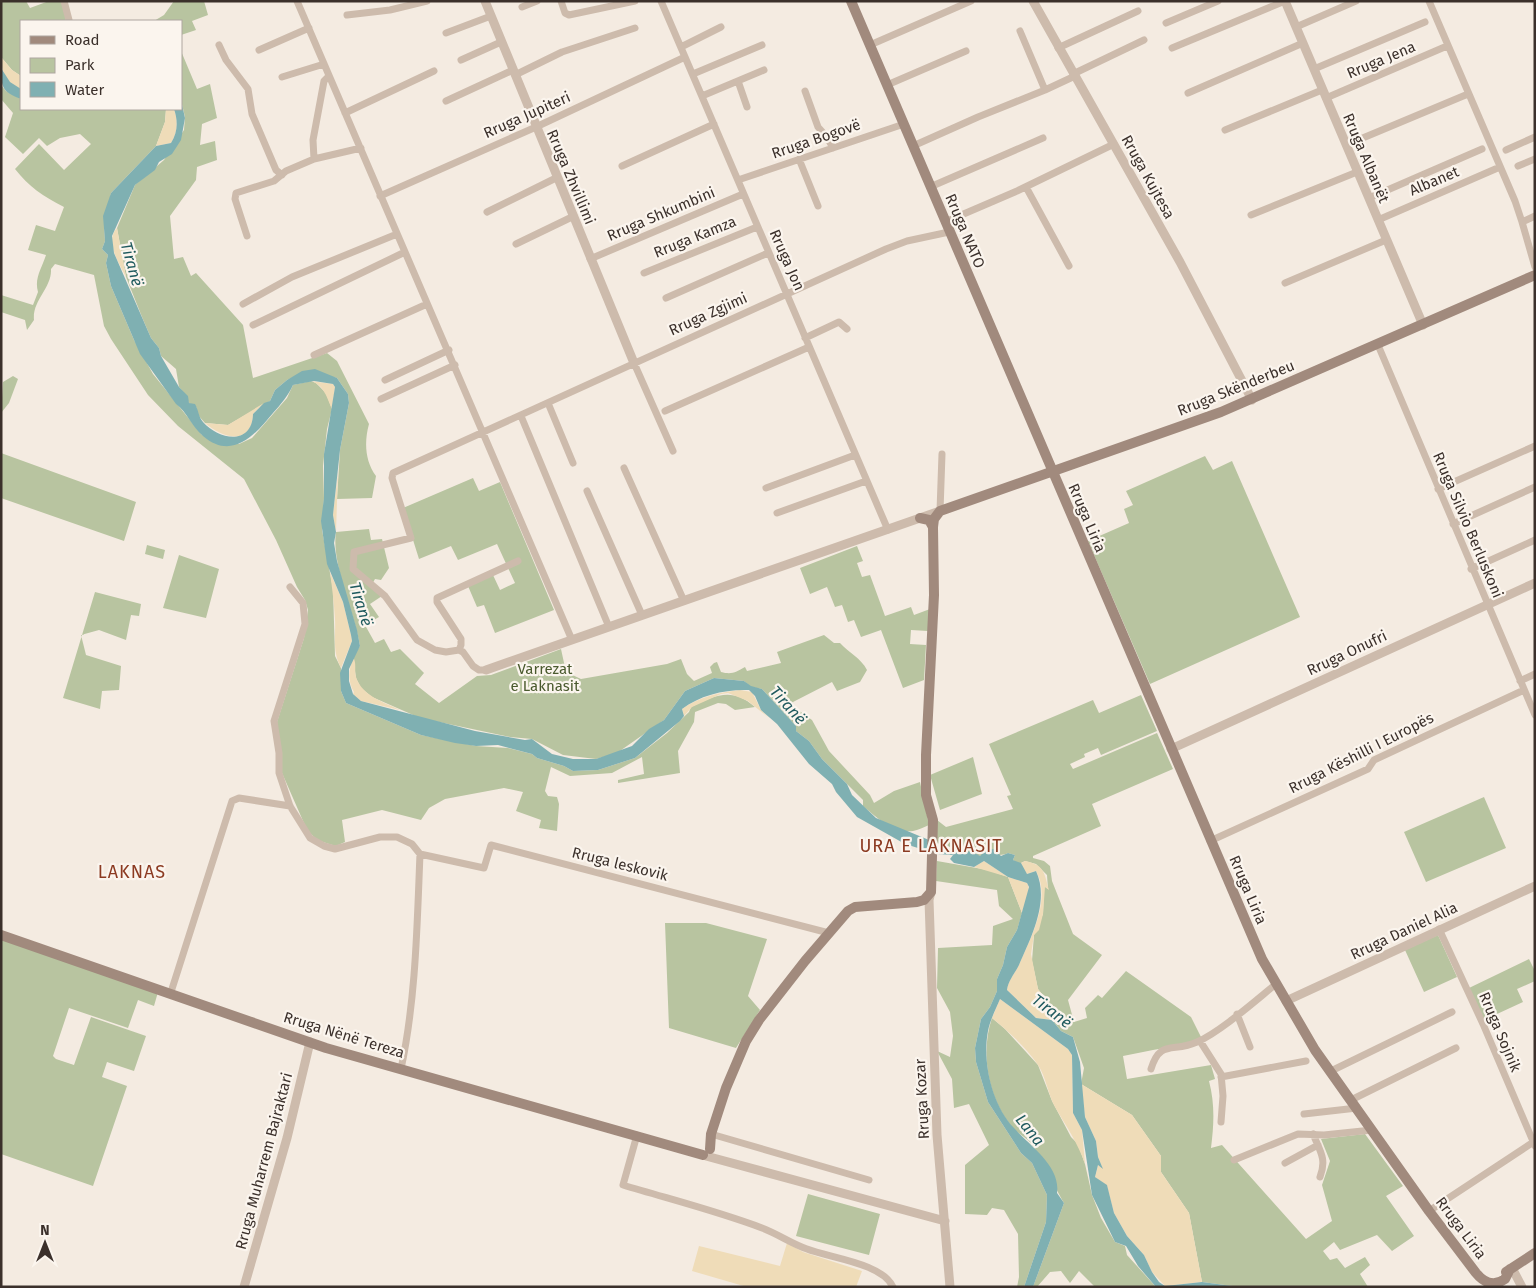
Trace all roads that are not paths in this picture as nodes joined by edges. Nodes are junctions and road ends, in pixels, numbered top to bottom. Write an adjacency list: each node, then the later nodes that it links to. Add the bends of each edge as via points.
1 (64, 1): 20 (street)
2 (297, 1): 25 (street)
3 (427, 1): 18 (street)
4 (485, 1): 19 (street, Rruga Zhvillimi)
5 (537, 1): 16 (street)
6 (561, 1): 7 (street, via 568,15)
7 (635, 1)
8 (661, 1): 36 (street, Rruga Jon)
9 (851, 1): 34 (main road, Rruga NATO)
10 (971, 1): 34 (street)
11 (1033, 1): 37 (street, Rruga Kujtesa)
12 (1218, 1): 22 (street)
13 (1284, 1): 24 (street, Rruga Albanët); 38 (street)
14 (1356, 1): 24 (street)
15 (1428, 1): 35 (street)
16 (522, 7)
17 (1138, 11): 37 (street)
18 (347, 15)
19 (491, 16): 28 (street); 30 (street, Rruga Zhvillimi)
20 (70, 20)
21 (1424, 22): 44 (street)
22 (1166, 23)
23 (721, 27): 36 (street)
24 (1296, 27): 31 (street, Rruga Albanët)
25 (309, 28): 39 (street); 43 (street)
26 (635, 28): 47 (street)
27 (1020, 31): 54 (street)
28 (446, 33)
29 (1144, 40): 49 (street)
30 (501, 42): 42 (street); 47 (street, Rruga Zhvillimi)
31 (1303, 44): 44 (street, Rruga Albanët); 56 (street)
32 (219, 45): 83 (street, via 226,60 248,88 252,114 276,170)
33 (762, 45): 48 (street)
34 (870, 45): 53 (main road, Rruga NATO)
35 (1448, 46): 57 (street, Rruga Jena); 58 (street)
36 (681, 47): 41 (street, Rruga Jon)
37 (1058, 48): 49 (street, Rruga Kujtesa)
38 (1172, 48)
39 (259, 50)
40 (966, 51): 53 (street)
41 (685, 57): 48 (street, Rruga Jon); 65 (street, Rruga Jupiteri)
42 (461, 60)
43 (324, 64): 50 (street); 51 (street)
44 (1314, 69): 57 (street, Rruga Albanët)
45 (764, 70): 52 (street)
46 (434, 71): 62 (street)
47 (514, 72): 60 (street); 65 (street, Rruga Zhvillimi)
48 (693, 74): 59 (street, Rruga Jon)
49 (1074, 75): 54 (street); 69 (street, Rruga Kujtesa)
50 (329, 76): 62 (street); 76 (street, via 324,80 313,140)
51 (282, 77)
52 (738, 81): 59 (street); 61 (street)
53 (887, 85): 64 (main road, Rruga NATO)
54 (1045, 90): 71 (street)
55 (805, 91): 73 (street, via 818,127 828,136)
56 (1188, 93)
57 (1324, 94): 66 (street, Rruga Jena); 70 (street, Rruga Albanët)
58 (1468, 94): 70 (street); 81 (street)
59 (702, 96): 63 (street, Rruga Jon)
60 (446, 101)
61 (747, 107)
62 (345, 113): 72 (street)
63 (714, 124): 79 (street); 85 (street, Rruga Jon)
64 (904, 124): 71 (main road, Rruga NATO); 73 (street, Rruga Bogovë)
65 (536, 127): 84 (street, Rruga Zhvillimi); 89 (street, Rruga Jupiteri)
66 (1225, 130)
67 (1535, 137): 75 (street)
68 (1043, 138): 86 (street)
69 (1114, 144): 87 (street); 129 (street, Rruga Kujtesa, via 1213,322)
70 (1346, 145): 82 (street, Rruga Albanët)
71 (914, 146): 86 (main road, Rruga NATO)
72 (360, 148): 76 (street); 89 (street)
73 (833, 148): 77 (street, Rruga Bogovë)
74 (1482, 149): 90 (street)
75 (1506, 150)
76 (314, 159): 83 (street)
77 (799, 159): 85 (street, Rruga Bogovë); 91 (street)
78 (1535, 159): 80 (street)
79 (622, 166)
80 (1518, 166)
81 (1500, 167): 96 (street, Albanet); 98 (street)
82 (1358, 172): 90 (street, Rruga Albanët); 94 (street)
83 (282, 176): 102 (street, via 235,195)
84 (556, 178): 92 (street); 93 (street, Rruga Zhvillimi)
85 (738, 180): 88 (street, Rruga Jon)
86 (930, 187): 97 (main road, Rruga NATO)
87 (1026, 187): 97 (street); 108 (street)
88 (743, 194): 99 (street, Rruga Jon); 107 (street, Rruga Shkumbini)
89 (380, 196): 101 (street)
90 (1369, 198): 96 (street, Rruga Albanët)
91 (818, 206)
92 (487, 212)
93 (574, 216): 104 (street); 107 (street, Rruga Zhvillimi)
94 (1251, 216)
95 (1535, 216): 98 (street)
96 (1378, 220): 103 (street, Rruga Albanët)
97 (945, 222): 100 (main road, Rruga NATO)
98 (1522, 222): 109 (street)
99 (757, 226): 106 (street, Rruga Jon); 110 (street, Rruga Kamza)
100 (949, 232): 113 (street, Rruga Zgjimi, via 907,241); 140 (main road, Rruga NATO)
101 (398, 234): 105 (street); 115 (street, via 292,277)
102 (247, 236)
103 (1386, 240): 112 (street); 117 (street, Rruga Albanët)
104 (516, 244)
105 (405, 252): 116 (street); 118 (street)
106 (768, 253): 113 (street, Rruga Jon); 114 (street)
107 (590, 259): 125 (street, Rruga Zhvillimi)
108 (1069, 266)
109 (1535, 267)
110 (644, 273)
111 (1535, 276): 117 (main road, Rruga Skënderbeu)
112 (1285, 283)
113 (786, 293): 120 (street, Rruga Jon); 125 (street, Rruga Zgjimi)
114 (666, 298)
115 (243, 304)
116 (427, 304): 123 (street); 124 (street)
117 (1423, 325): 121 (main road, Rruga Skënderbeu)
118 (253, 326)
119 (847, 329): 120 (street, via 839,322)
120 (805, 338): 122 (street, Rruga Jon)
121 (1378, 345): 129 (main road, Rruga Skënderbeu); 144 (street, Rruga Silvio Berluskoni)
122 (809, 347): 131 (street); 137 (street, Rruga Jon)
123 (448, 350): 126 (street); 127 (street)
124 (314, 355)
125 (634, 363): 130 (street, Rruga Zgjimi); 135 (street)
126 (455, 365): 128 (street); 133 (street)
127 (385, 380)
128 (381, 399)
129 (1252, 400): 140 (main road, Rruga Skënderbeu)
130 (548, 403): 132 (street, Rruga Zgjimi); 138 (street)
131 (665, 411)
132 (521, 416): 133 (street, Rruga Zgjimi); 160 (street)
133 (483, 433): 161 (street); 162 (street, Rruga Zgjimi, via 393,473 411,538 352,555 354,572 366,578 385,596 417,640 435,650)
134 (1535, 446): 144 (street)
135 (674, 451)
136 (942, 454): 146 (street)
137 (855, 455): 141 (street, Rruga Jon); 143 (street)
138 (573, 463)
139 (624, 468): 157 (street)
140 (1052, 472): 146 (main road, Rruga Skënderbeu); 168 (main road, Rruga Liria)
141 (866, 481): 147 (street); 151 (street, Rruga Jon)
142 (1535, 487): 149 (street)
143 (766, 488)
144 (1438, 489): 149 (street, Rruga Silvio Berluskoni)
145 (587, 491): 159 (street)
146 (940, 511): 148 (street); 150 (main road)
147 (777, 512)
148 (920, 518): 150 (main road, via 929,520); 151 (street)
149 (1453, 524): 154 (street, Rruga Silvio Berluskoni)
150 (933, 527): 173 (main road, via 934,595 925,784 933,820)
151 (888, 530): 157 (street)
152 (1535, 540): 154 (street)
153 (518, 561): 162 (street, via 437,598 461,639 462,645)
154 (1471, 569): 158 (street, Rruga Silvio Berluskoni)
155 (1535, 583): 158 (street, Rruga Onufri)
156 (290, 587): 169 (street, via 303,603 305,624 274,721 279,773)
157 (684, 601): 159 (street)
158 (1487, 605): 165 (street, Rruga Silvio Berluskoni); 168 (street, Rruga Onufri)
159 (642, 615): 160 (street)
160 (609, 626): 161 (street)
161 (572, 640): 163 (street)
162 (458, 650): 163 (street, via 472,666)
163 (486, 670)
164 (1535, 674): 165 (street)
165 (1520, 681): 166 (street, Rruga Silvio Berluskoni)
166 (1524, 690): 167 (street, Rruga Silvio Berluskoni); 170 (street, Rruga Këshilli I Europës, via 1374,760 1368,769)
167 (1534, 710)
168 (1171, 749): 170 (main road, Rruga Liria)
169 (290, 806): 171 (street, via 310,838 324,846 335,849 380,837 396,837 412,844); 180 (street, via 239,798 232,801)
170 (1210, 841): 179 (main road, Rruga Liria)
171 (420, 854): 177 (street, Rruga leskovik, via 484,868 491,845); 190 (street, via 415,977)
172 (1535, 886): 176 (street, Rruga Daniel Alia)
173 (932, 889): 174 (main road); 175 (street, Rruga Kozar)
174 (917, 902): 175 (street); 177 (main road, via 855,907)
175 (930, 909): 208 (street, Rruga Kozar, via 935,1098)
176 (1439, 929): 181 (street, Rruga Daniel Alia); 200 (street, Rruga Sojnik)
177 (829, 933): 197 (main road, via 788,982 746,1041)
178 (1, 935): 180 (main road, Rruga Nënë Tereza)
179 (1276, 984): 181 (main road, Rruga Liria); 183 (street)
180 (170, 992): 185 (main road, Rruga Nënë Tereza)
181 (1286, 1001): 191 (main road, Rruga Liria)
182 (1452, 1012): 191 (street)
183 (1237, 1014): 184 (street); 186 (street)
184 (1200, 1040): 189 (street, via 1161,1050 1156,1053); 192 (street)
185 (310, 1042): 190 (main road, Rruga Nënë Tereza); 211 (street, Rruga Muharrem Bajraktari, via 287,1138)
186 (1250, 1047)
187 (1456, 1048): 193 (street)
188 (1306, 1061): 192 (street)
189 (1151, 1068)
190 (402, 1069): 199 (main road, Rruga Nënë Tereza)
191 (1331, 1071): 193 (main road, Rruga Liria)
192 (1221, 1078): 195 (street)
193 (1354, 1104): 194 (street); 196 (main road, Rruga Liria)
194 (1304, 1114)
195 (1221, 1122)
196 (1372, 1130): 198 (street); 207 (main road, Rruga Liria)
197 (711, 1134): 202 (main road); 206 (street)
198 (1313, 1134): 201 (street); 203 (street, via 1298,1134)
199 (637, 1135): 202 (main road, Rruga Nënë Tereza, via 683,1149); 212 (street, via 623,1186 749,1223 806,1249 875,1270)
200 (1534, 1143): 207 (street)
201 (1318, 1145): 204 (street); 205 (street, via 1324,1162)
202 (707, 1152): 208 (street)
203 (1234, 1160)
204 (1285, 1163)
205 (1320, 1177)
206 (868, 1180)
207 (1429, 1211): 210 (main road, Rruga Liria, via 1484,1281 1502,1281)
208 (945, 1221): 213 (street, Rruga Kozar)
209 (1535, 1253): 210 (main road)
210 (1511, 1269): 214 (street)
211 (244, 1287)
212 (893, 1287)
213 (950, 1287)
214 (1522, 1287)

